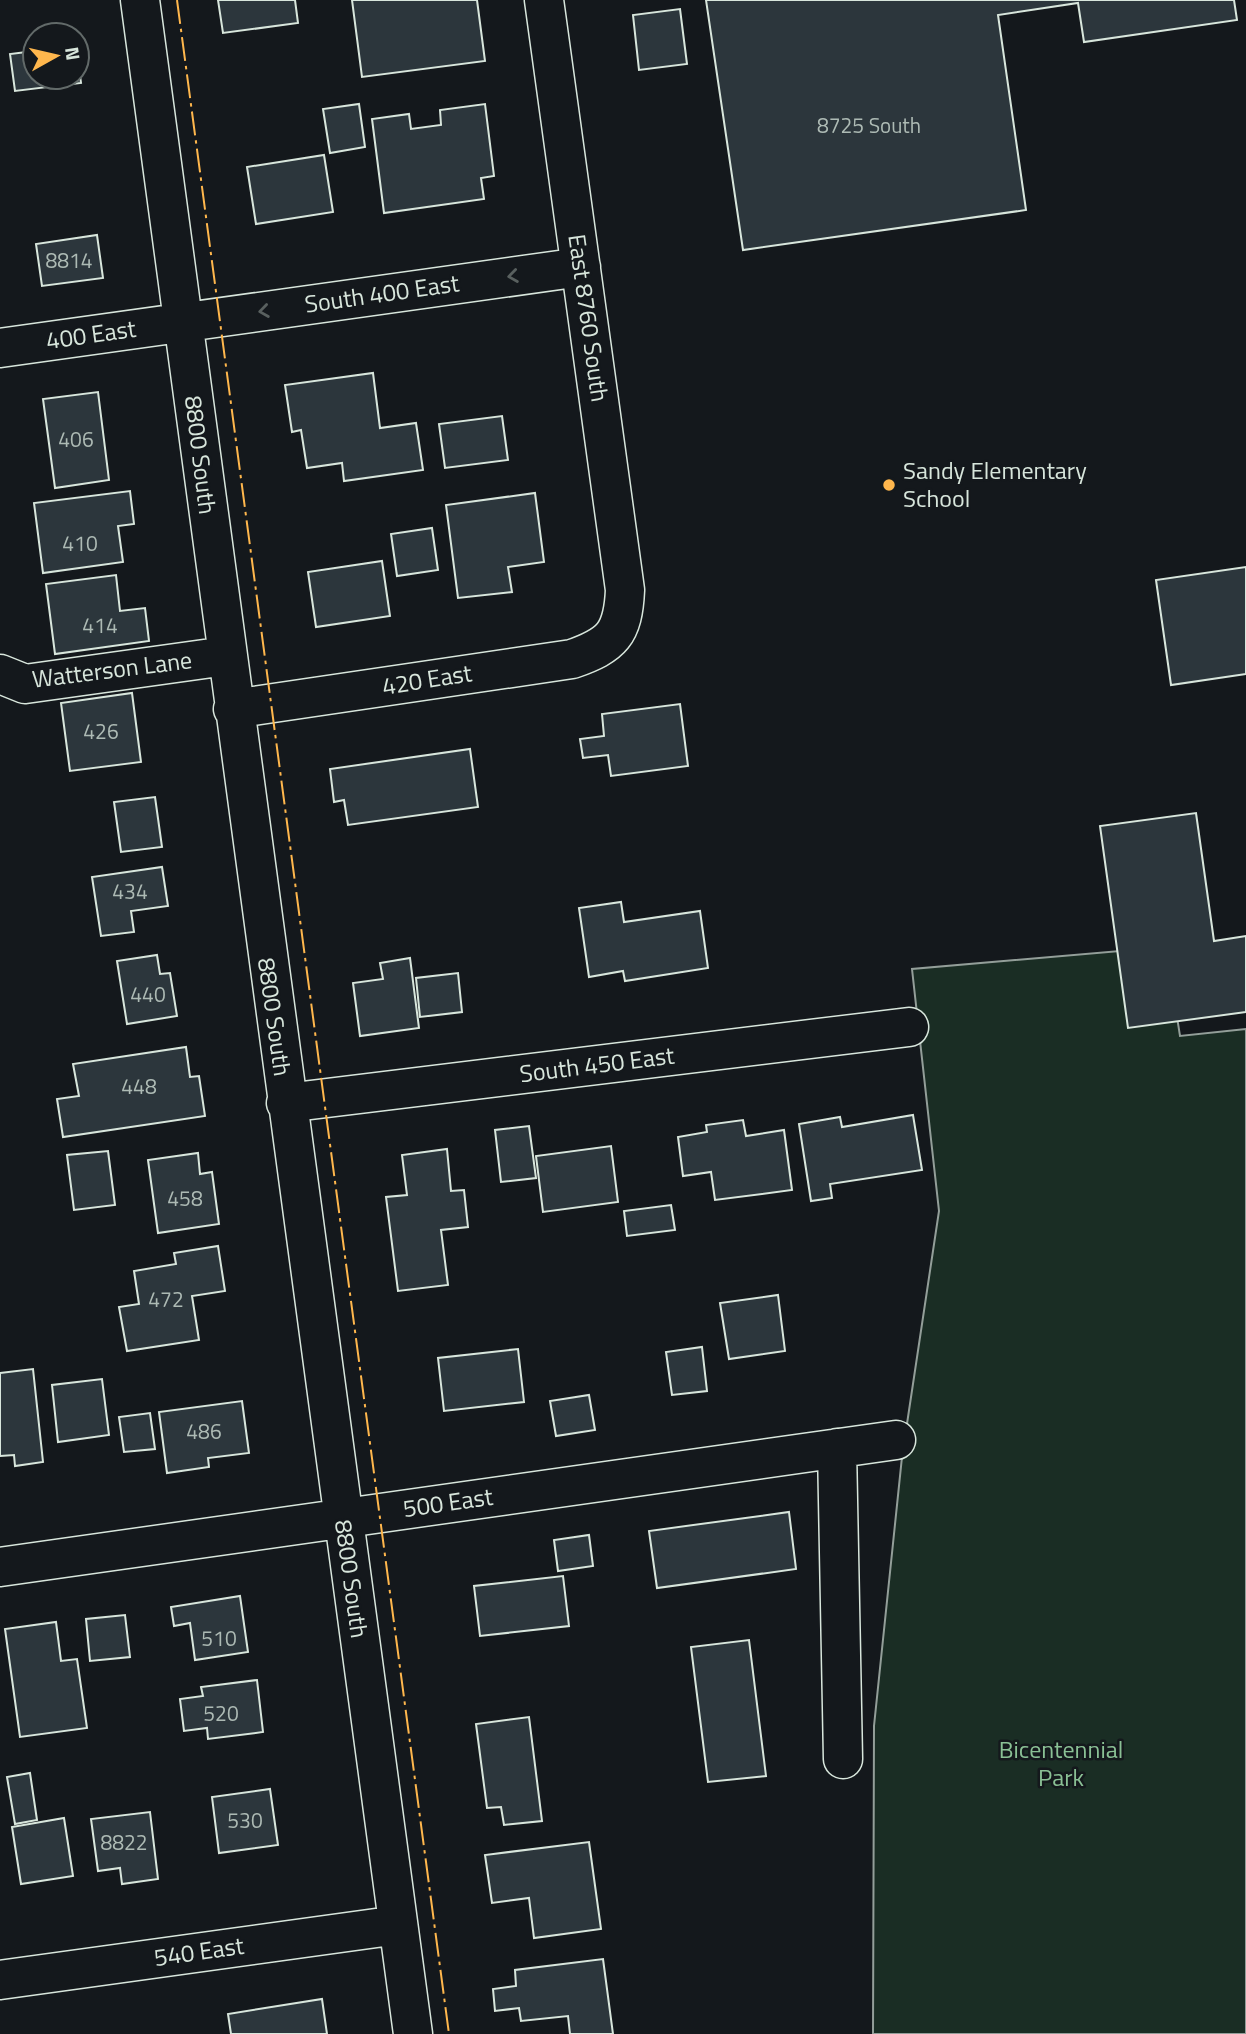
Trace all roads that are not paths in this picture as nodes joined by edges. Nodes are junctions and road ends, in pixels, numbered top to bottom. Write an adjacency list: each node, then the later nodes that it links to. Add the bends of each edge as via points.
1 (140, 0): 4 (street, 8800 South)
2 (544, 0): 3 (street, East 8760 South)
3 (581, 267): 4 (street, South 400 East, one-way to 4); 6 (street, East 8760 South, via 625,590 624,616)
4 (183, 322): 5 (street, 400 East); 7 (street, 8800 South)
5 (0, 348)
6 (615, 635): 9 (street, 420 East, via 596,650 572,659)
7 (226, 656): 8 (street, Watterson Lane, via 25,684); 9 (street, 8800 South)
8 (0, 674)
9 (233, 709): 11 (street, 8800 South)
10 (909, 1027): 11 (street, South 450 East)
11 (286, 1103): 14 (street, 8800 South)
12 (896, 1440): 13 (street, 500 East)
13 (837, 1448): 14 (street, 500 East); 16 (street)
14 (343, 1518): 15 (street, 500 East); 17 (street, 8800 South)
15 (0, 1567)
16 (843, 1759)
17 (398, 1925): 18 (street, 540 East); 19 (street, 8800 South)
18 (0, 1980)
19 (413, 2034)

